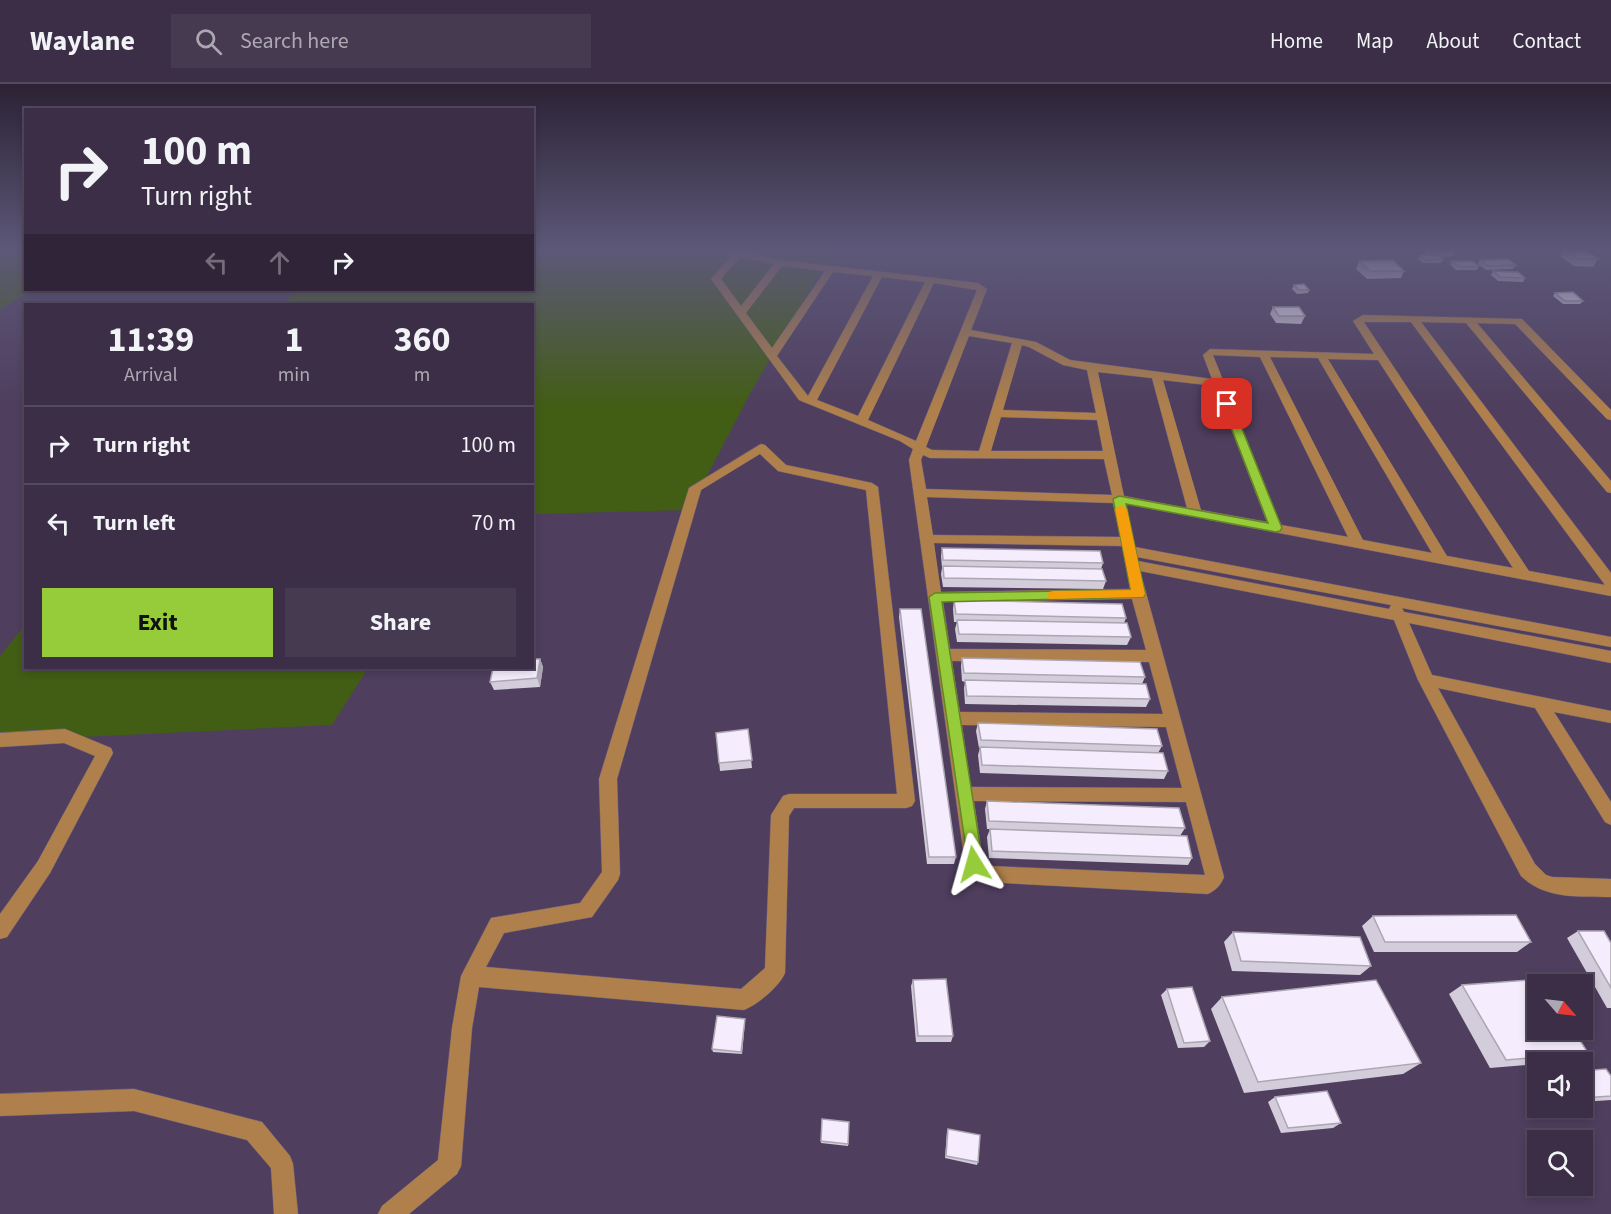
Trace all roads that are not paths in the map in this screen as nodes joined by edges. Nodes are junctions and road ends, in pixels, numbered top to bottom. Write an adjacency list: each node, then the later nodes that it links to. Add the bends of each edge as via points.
1 (732, 303): 7 (street)
2 (749, 303): 7 (street)
3 (808, 303): 14 (street)
4 (864, 303): 19 (street)
5 (920, 303): 23 (street)
6 (977, 303): 10 (street)
7 (740, 314): 14 (street)
8 (1413, 318): 9 (street); 15 (street, via 1358,321); 37 (street)
9 (1468, 319): 22 (street, via 1522,323); 27 (street)
10 (965, 332): 11 (street); 24 (street)
11 (1018, 340): 16 (street, via 1067,363); 20 (street)
12 (1263, 352): 13 (street); 18 (street, via 1209,352); 33 (street)
13 (1321, 355): 15 (street); 35 (street)
14 (772, 356): 19 (street, via 803,398)
15 (1382, 357): 36 (street)
16 (1092, 368): 17 (street); 21 (street)
17 (1157, 376): 18 (street); 30 (street)
18 (1219, 383): 31 (street)
19 (811, 401): 23 (street)
20 (996, 413): 21 (street); 26 (street)
21 (1102, 417): 25 (street)
22 (1611, 417)
23 (861, 422): 24 (street)
24 (920, 448): 26 (street, via 930,454); 28 (street, via 915,460)
25 (1110, 454): 26 (street); 29 (street)
26 (984, 455)
27 (1611, 489)
28 (920, 494): 29 (street); 32 (street)
29 (1119, 499): 30 (street); 34 (street)
30 (1195, 513): 31 (street)
31 (1276, 528): 33 (street)
32 (927, 539): 34 (street); 40 (street)
33 (1358, 544): 35 (street)
34 (1130, 552): 39 (street); 41 (street)
35 (1442, 560): 36 (street)
36 (1525, 575): 38 (street)
37 (1611, 583)
38 (1611, 591)
39 (1138, 594): 40 (street); 44 (street)
40 (935, 597): 43 (street)
41 (1396, 608): 42 (street); 45 (street); 46 (street)
42 (1611, 642)
43 (944, 655): 44 (street); 49 (street)
44 (1154, 656): 50 (street)
45 (1611, 657)
46 (1426, 680): 47 (street); 55 (street, via 1528,870 1539,881 1552,886)
47 (1539, 701): 48 (street); 54 (street)
48 (1611, 717)
49 (953, 718): 50 (street); 52 (street)
50 (1172, 721): 53 (street)
51 (0, 740): 56 (street, via 65,736 105,753 44,867)
52 (964, 795): 53 (street); 53 (street, via 974,864 985,874 1208,885 1215,877)
53 (1194, 795)
54 (1611, 817)
55 (1611, 888)
56 (0, 930)
57 (471, 976): 57 (street, via 744,1000 775,973 780,815 789,801 906,801 872,487 782,468 760,448 695,489 608,779 611,874 585,911 498,925); 60 (street, via 449,1166)
58 (0, 1105): 59 (street, via 134,1100 254,1130 282,1164)
59 (286, 1214)
60 (390, 1214)

